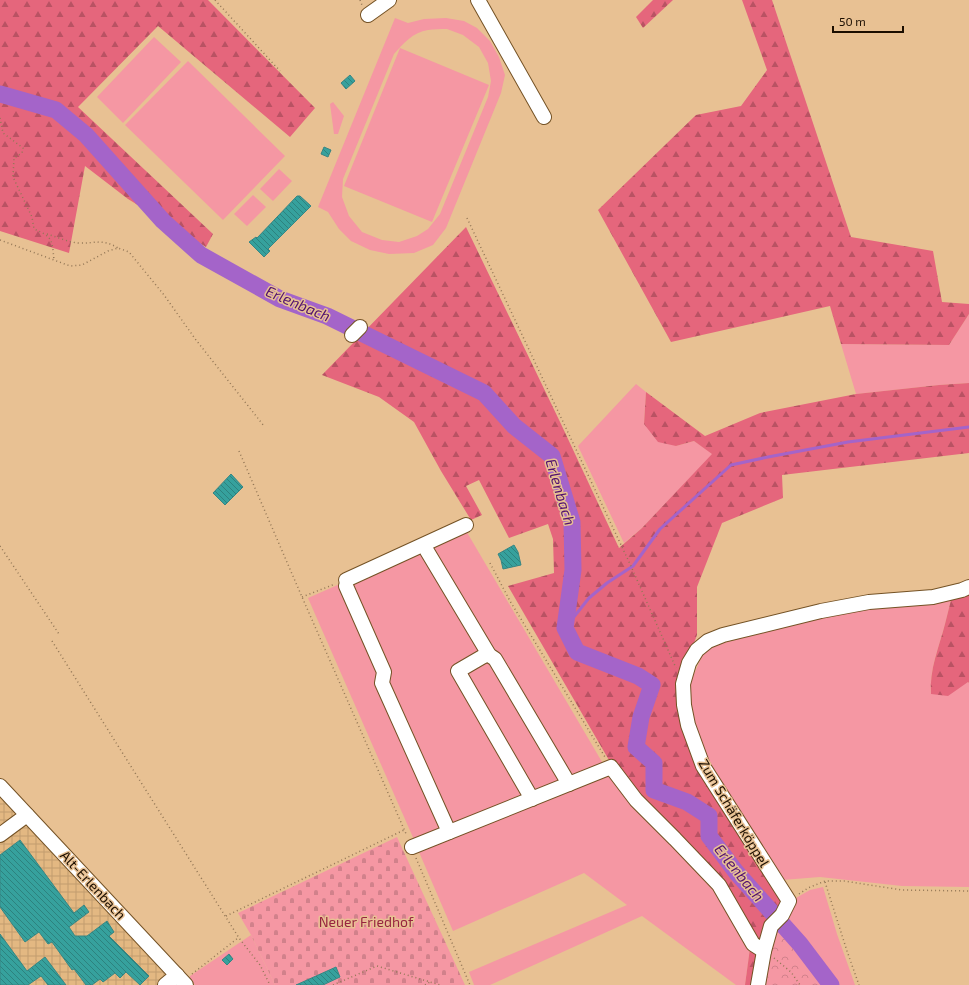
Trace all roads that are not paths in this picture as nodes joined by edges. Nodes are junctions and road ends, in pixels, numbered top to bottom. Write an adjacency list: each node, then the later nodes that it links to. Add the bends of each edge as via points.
1 (388, 0): 3 (street)
2 (478, 0): 4 (street)
3 (368, 15)
4 (544, 117)
5 (466, 525): 13 (street, via 346,583 384,672 382,683)
6 (427, 551): 8 (street)
7 (969, 587): 16 (street, Zum Schäferköppel, via 933,597 869,602 821,611 723,635 708,641 697,650 689,663 683,684 684,705 688,725 703,766 788,901 782,915 771,926)
8 (489, 656): 9 (street, via 495,659); 11 (street, via 482,657 458,672)
9 (569, 784): 11 (street); 16 (street, via 611,767 636,800 719,885 753,944)
10 (0, 786): 12 (street, Alt-Erlenbach)
11 (532, 799): 13 (street)
12 (27, 815): 14 (street); 17 (street, Alt-Erlenbach)
13 (448, 832): 15 (street)
14 (0, 836)
15 (412, 847)
16 (764, 951): 19 (street)
17 (182, 980): 18 (street)
18 (165, 985)
19 (758, 985)

